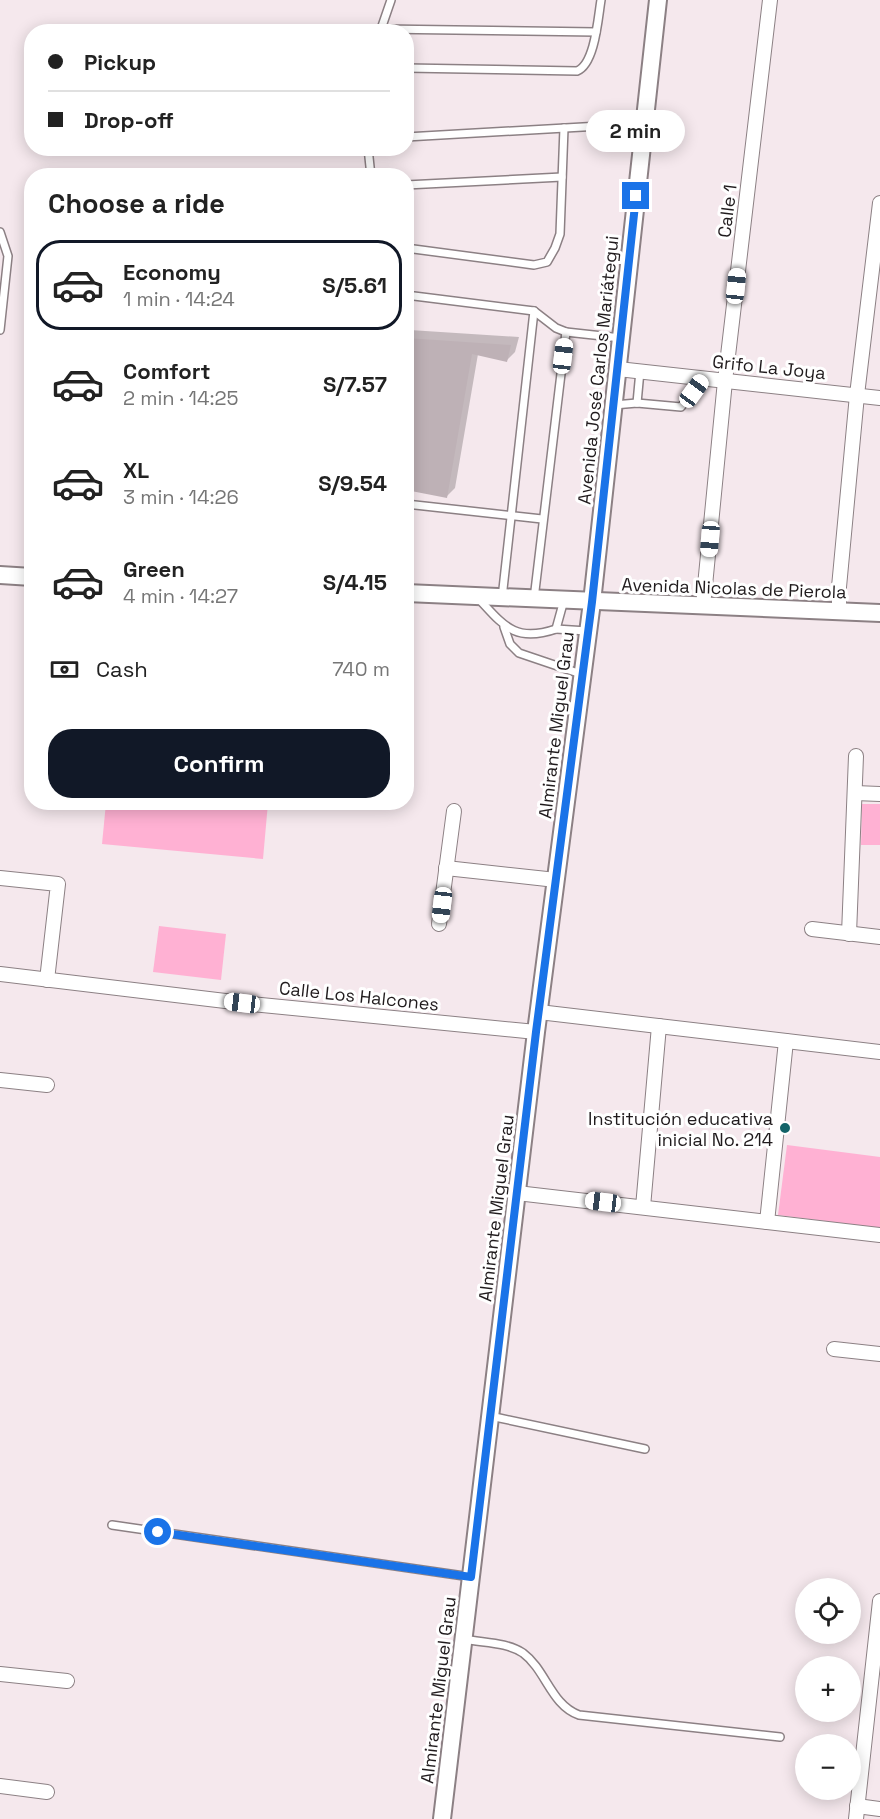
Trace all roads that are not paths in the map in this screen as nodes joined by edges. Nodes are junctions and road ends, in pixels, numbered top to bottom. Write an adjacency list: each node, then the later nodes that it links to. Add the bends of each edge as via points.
1 (391, 0): 5 (lane)
2 (601, 0): 7 (lane)
3 (658, 0): 9 (street, Avenida José Carlos Mariátegui)
4 (770, 0): 26 (street, Calle 1)
5 (382, 24)
6 (414, 30): 7 (lane)
7 (596, 32): 8 (lane, via 588,63 577,71)
8 (414, 68)
9 (644, 125): 10 (lane); 22 (street, Avenida José Carlos Mariátegui)
10 (564, 128): 11 (lane); 12 (lane)
11 (414, 137)
12 (562, 177): 13 (lane); 16 (lane, via 560,234 547,262 534,266)
13 (414, 185)
14 (880, 203): 17 (street)
15 (0, 232): 20 (lane, via 8,256)
16 (414, 249)
17 (876, 268): 27 (street)
18 (414, 296): 19 (lane)
19 (534, 311): 21 (lane); 32 (lane)
20 (0, 330)
21 (566, 332): 22 (lane); 33 (lane)
22 (621, 338): 23 (street, Avenida José Carlos Mariátegui)
23 (618, 369): 24 (street, Grifo La Joya); 30 (street, Avenida José Carlos Mariátegui)
24 (640, 372): 25 (street, Grifo La Joya); 29 (lane)
25 (703, 378): 26 (street, Grifo La Joya); 29 (lane, via 681,407)
26 (725, 381): 27 (street, Grifo La Joya); 42 (street, Calle 1)
27 (856, 395): 28 (street, Grifo La Joya); 43 (street)
28 (880, 398)
29 (637, 403): 30 (lane)
30 (614, 405): 41 (street, Avenida José Carlos Mariátegui)
31 (414, 505): 32 (lane)
32 (510, 516): 33 (lane); 38 (lane)
33 (542, 519): 39 (lane)
34 (0, 575): 35 (street)
35 (24, 576)
36 (414, 593): 37 (street, Avenida Nicolas de Pierola)
37 (476, 596): 38 (street, Avenida Nicolas de Pierola); 45 (lane)
38 (502, 598): 39 (street, Avenida Nicolas de Pierola)
39 (534, 599): 40 (street, Avenida Nicolas de Pierola)
40 (564, 600): 41 (street, Avenida Nicolas de Pierola); 46 (lane)
41 (592, 602): 42 (street, Avenida Nicolas de Pierola); 47 (street, Almirante Miguel Grau)
42 (703, 606): 43 (street, Avenida Nicolas de Pierola)
43 (839, 612): 44 (street, Avenida Nicolas de Pierola)
44 (880, 613)
45 (504, 627): 46 (lane, via 538,634); 48 (lane, via 510,644 519,653)
46 (556, 629): 47 (lane)
47 (588, 631): 48 (street, Almirante Miguel Grau)
48 (582, 675): 55 (street, Almirante Miguel Grau)
49 (856, 756): 50 (street)
50 (855, 793): 51 (street); 58 (street)
51 (880, 794)
52 (454, 811): 53 (street)
53 (446, 868): 55 (street); 56 (street)
54 (0, 878): 61 (street, via 58,884)
55 (556, 880): 62 (street, Almirante Miguel Grau)
56 (439, 924)
57 (812, 929): 58 (street)
58 (849, 934): 59 (street)
59 (880, 938)
60 (0, 974): 61 (street, Calle Los Halcones)
61 (47, 980): 64 (street, Calle Los Halcones)
62 (539, 1012): 63 (street); 64 (street, Almirante Miguel Grau)
63 (659, 1026): 65 (street); 70 (street)
64 (536, 1032): 69 (street, Almirante Miguel Grau)
65 (786, 1041): 66 (street); 71 (street)
66 (880, 1052)
67 (0, 1081): 68 (street)
68 (47, 1085)
69 (517, 1192): 70 (street); 75 (street, Almirante Miguel Grau)
70 (643, 1207): 71 (street)
71 (767, 1222): 72 (street)
72 (880, 1235)
73 (834, 1349): 74 (street)
74 (880, 1354)
75 (490, 1416): 76 (lane); 78 (street, Almirante Miguel Grau)
76 (645, 1449)
77 (112, 1525): 78 (lane)
78 (471, 1577): 80 (street, Almirante Miguel Grau)
79 (880, 1601): 83 (street)
80 (464, 1639): 84 (lane, via 512,1647 523,1654 569,1712); 89 (street, Almirante Miguel Grau)
81 (0, 1674): 82 (street)
82 (67, 1681)
83 (874, 1711): 88 (street)
84 (780, 1737)
85 (0, 1786): 86 (street)
86 (47, 1792)
87 (880, 1809): 88 (street)
88 (856, 1813)
89 (442, 1819)

